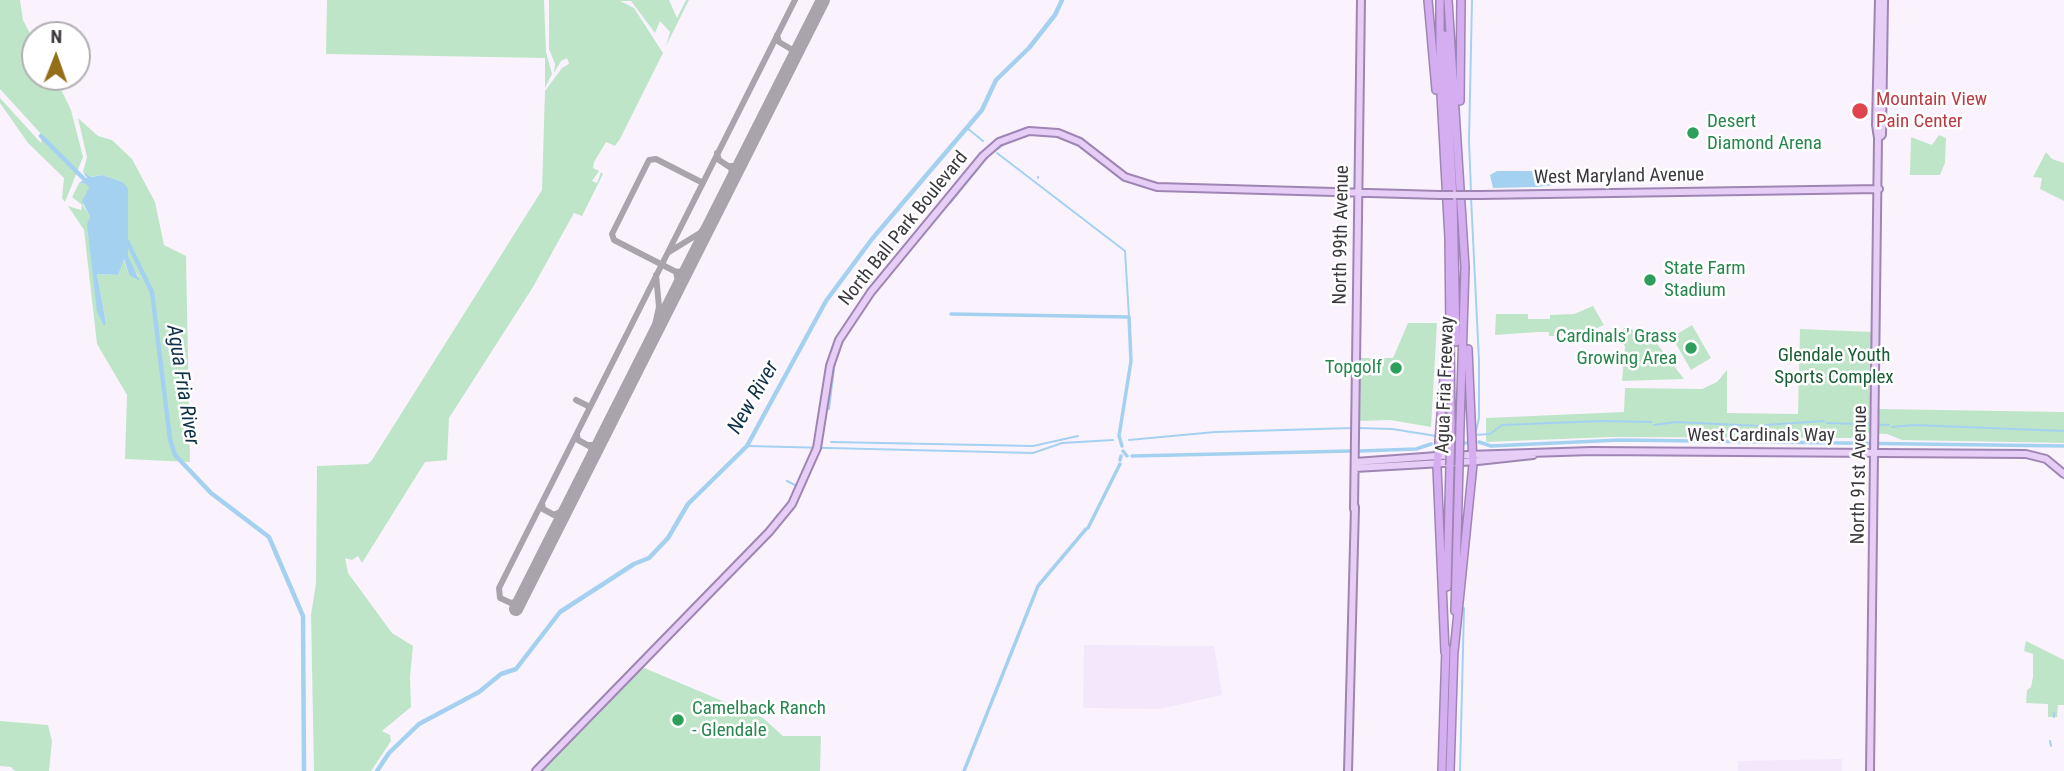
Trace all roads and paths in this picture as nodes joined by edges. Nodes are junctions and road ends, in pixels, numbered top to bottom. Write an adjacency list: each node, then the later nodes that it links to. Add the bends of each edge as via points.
1 (1361, 0): 12 (main road, North 99th Avenue)
2 (1428, 0): 10 (highway)
3 (1440, 0): 10 (highway)
4 (1448, 0): 10 (highway, Agua Fria Freeway)
5 (1461, 0): 10 (highway)
6 (1882, 0): 7 (main road, North 91st Avenue); 8 (main road, North 91st Avenue)
7 (1878, 37): 8 (main road); 9 (main road, North 91st Avenue)
8 (1883, 62): 9 (main road, North 91st Avenue, via 1882,135)
9 (1878, 138): 11 (main road, North 91st Avenue)
10 (1452, 146): 13 (highway); 14 (highway, Agua Fria Freeway); 15 (highway, Agua Fria Freeway)
11 (1879, 189): 13 (main road, West Maryland Avenue, bridge); 17 (main road, North 91st Avenue)
12 (1359, 191): 13 (main road, West Maryland Avenue, bridge); 21 (main road, North 99th Avenue); 25 (main road, North Ball Park Boulevard, via 1154,187 1125,177 1065,135 1034,131 1006,139 985,154 940,207 844,331 830,366 819,443 796,498)
13 (1455, 195): 16 (highway)
14 (1450, 286): 16 (highway, Agua Fria Freeway); 19 (highway)
15 (1465, 286): 16 (highway, Agua Fria Freeway); 20 (highway)
16 (1456, 407): 23 (highway, Agua Fria Freeway, bridge)
17 (1876, 443): 18 (main road, West Cardinals Way); 22 (main road, West Cardinals Way, via 2031,454); 29 (main road, North 91st Avenue)
18 (1535, 454): 20 (main road, West Cardinals Way); 20 (main road, West Cardinals Way)
19 (1437, 457): 20 (main road, West Cardinals Way); 21 (main road, West Cardinals Way); 23 (highway)
20 (1473, 458): 23 (highway)
21 (1355, 467): 26 (main road, North 99th Avenue)
22 (2064, 474)
23 (1450, 652): 24 (highway, Agua Fria Freeway)
24 (1447, 758): 27 (highway); 28 (highway)
25 (536, 771)
26 (1348, 771)
27 (1442, 771)
28 (1451, 771)
29 (1870, 771)

